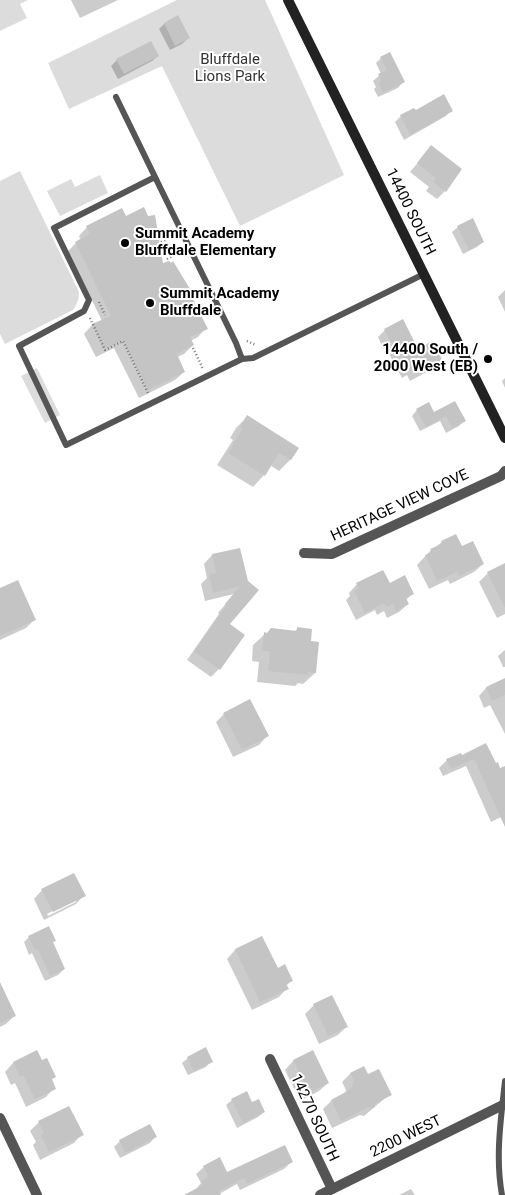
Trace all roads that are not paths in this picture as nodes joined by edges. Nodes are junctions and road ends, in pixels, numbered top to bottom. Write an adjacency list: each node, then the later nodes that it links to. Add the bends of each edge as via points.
1 (288, 0): 4 (main road, 14400 SOUTH)
2 (116, 97): 3 (lane)
3 (155, 177): 5 (lane); 5 (lane, via 54,228 89,300 84,310 19,346 66,445)
4 (424, 274): 5 (lane, via 253,358); 6 (main road, 14400 SOUTH)
5 (242, 359)
6 (505, 438)
7 (505, 472): 8 (street, HERITAGE VIEW COVE, via 332,554)
8 (304, 554)
9 (270, 1059): 13 (street, 14270 SOUTH)
10 (505, 1081): 11 (lane)
11 (504, 1105): 13 (street, 2200 WEST); 16 (lane, via 498,1177)
12 (0, 1118): 14 (street)
13 (332, 1189): 15 (street, 2200 WEST)
14 (38, 1195)
15 (320, 1195)
16 (502, 1195)

